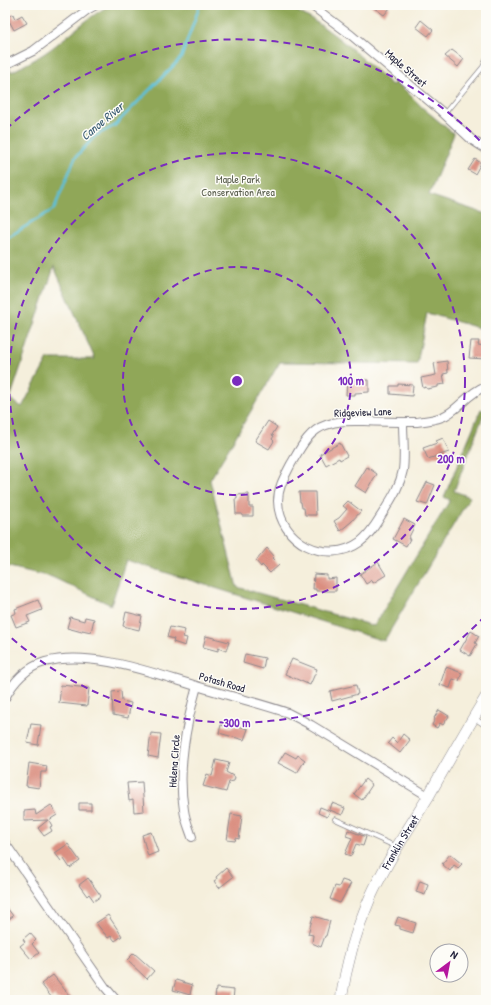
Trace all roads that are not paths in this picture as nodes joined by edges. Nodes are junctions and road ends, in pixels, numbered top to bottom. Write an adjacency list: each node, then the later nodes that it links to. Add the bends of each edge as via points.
1 (96, 5): 4 (street, via 33,51)
2 (311, 5): 5 (street, Maple Street, via 351,35)
3 (486, 60): 5 (lane)
4 (5, 65)
5 (444, 114): 6 (street, Maple Street, via 472,140)
6 (486, 149)
7 (486, 386): 8 (street, Ridgeview Lane, via 470,394 442,417 429,421)
8 (403, 422): 8 (street, Ridgeview Lane, via 337,422 317,429 306,439 284,477 279,495 282,520 297,540 313,549 332,552 350,548 366,537 400,482 403,463)
9 (197, 686): 11 (street, Potash Road, via 113,663 57,660 29,670 16,682); 14 (street, Potash Road, via 280,710 295,717); 16 (street, Helena Circle, via 188,721 182,790)
10 (486, 697): 12 (street, Franklin Street)
11 (5, 698)
12 (473, 717): 13 (lane); 14 (street, Franklin Street)
13 (486, 726)
14 (428, 796): 18 (street, Franklin Street)
15 (335, 819): 18 (lane)
16 (192, 837)
17 (5, 843): 19 (street)
18 (398, 847): 20 (street, Franklin Street, via 363,915)
19 (116, 1000)
20 (341, 1000)

